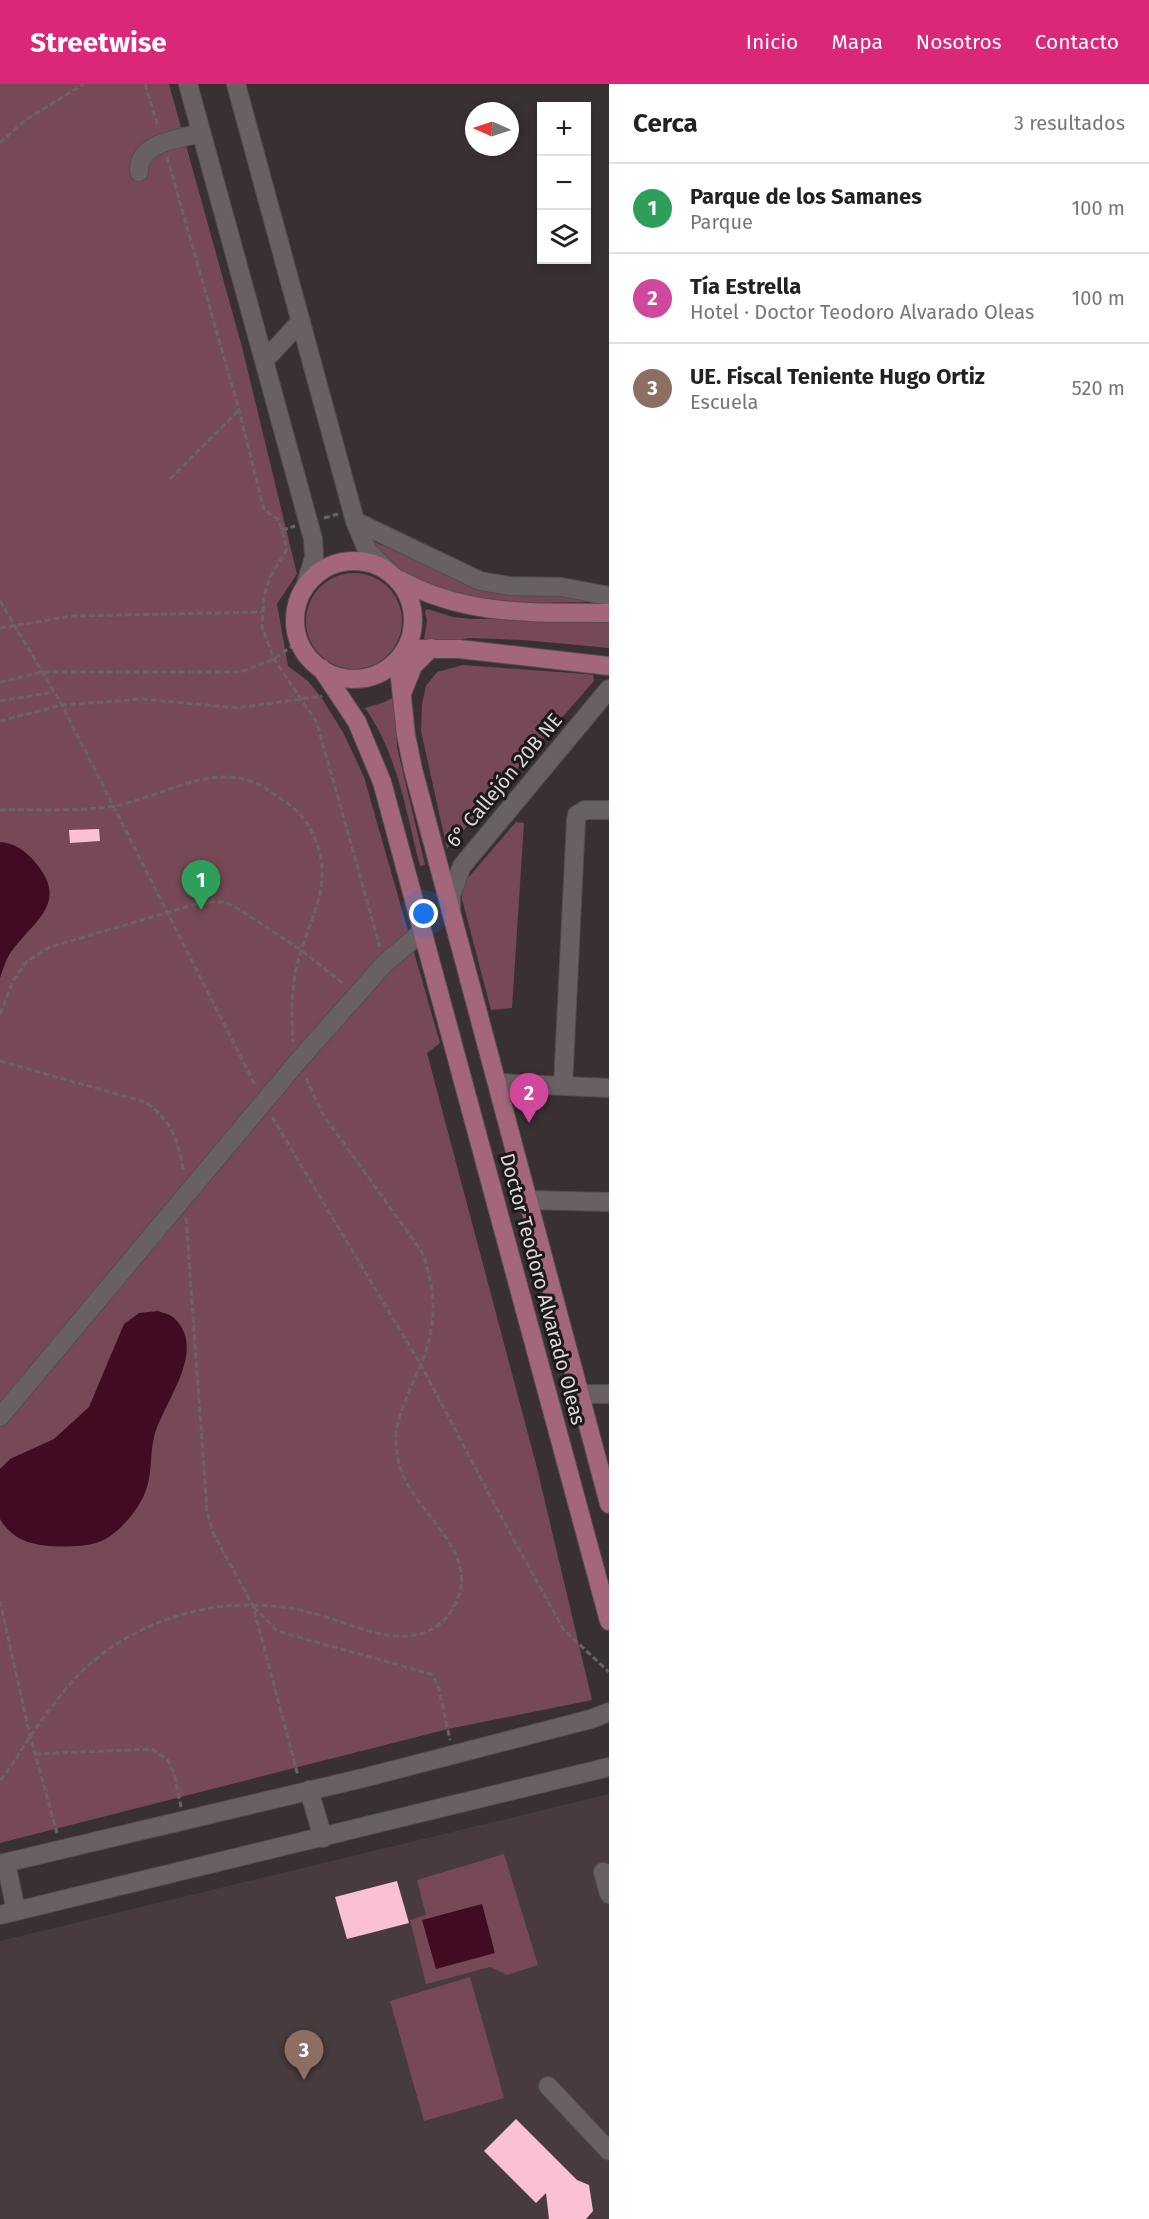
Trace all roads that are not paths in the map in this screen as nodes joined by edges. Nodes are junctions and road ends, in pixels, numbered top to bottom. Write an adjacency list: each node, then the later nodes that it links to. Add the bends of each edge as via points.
1 (188, 84): 3 (street)
2 (236, 84): 5 (street)
3 (201, 133): 4 (street, via 152,147 143,155); 6 (street)
4 (139, 172)
5 (301, 321): 6 (street); 7 (street)
6 (264, 361): 9 (street, via 313,539 314,557)
7 (355, 521): 8 (street, via 367,550); 10 (street, via 480,581 561,587)
8 (392, 574): 9 (main road, via 372,563 342,561 327,567); 11 (main road, via 424,593 491,609); 13 (main road, via 408,594 413,608 413,629)
9 (304, 587): 15 (main road, via 296,608 296,631 310,659)
10 (609, 596)
11 (609, 613)
12 (431, 648): 13 (main road); 14 (main road); 17 (main road, via 413,666)
13 (402, 654): 15 (main road, via 387,669 361,679 347,679); 17 (main road, Doctor Teodoro Alvarado Oleas)
14 (609, 666)
15 (321, 668): 20 (main road, Doctor Teodoro Alvarado Oleas, via 357,722 382,782)
16 (609, 689): 19 (street, 6° Callejón 20B NE, via 462,866 451,895)
17 (402, 692): 19 (main road, Doctor Teodoro Alvarado Oleas, via 413,770)
18 (609, 810): 22 (street, via 585,810 576,820)
19 (451, 908): 21 (main road, Doctor Teodoro Alvarado Oleas)
20 (422, 932): 28 (street, via 385,963 299,1060); 30 (main road, Doctor Teodoro Alvarado Oleas)
21 (498, 1083): 22 (street); 24 (main road, Doctor Teodoro Alvarado Oleas)
22 (563, 1086): 23 (street)
23 (609, 1088)
24 (529, 1200): 25 (street); 27 (main road, Doctor Teodoro Alvarado Oleas)
25 (609, 1202)
26 (609, 1394): 27 (street)
27 (580, 1395): 29 (main road, Doctor Teodoro Alvarado Oleas)
28 (0, 1417)
29 (609, 1504)
30 (609, 1621)
31 (609, 1712): 33 (street)
32 (609, 1767): 34 (street)
33 (306, 1791): 34 (street); 35 (street)
34 (323, 1838): 38 (street)
35 (3, 1863): 38 (street)
36 (603, 1872): 37 (street)
37 (609, 1894)
38 (8, 1913)
39 (548, 2086): 40 (street)
40 (609, 2151)

